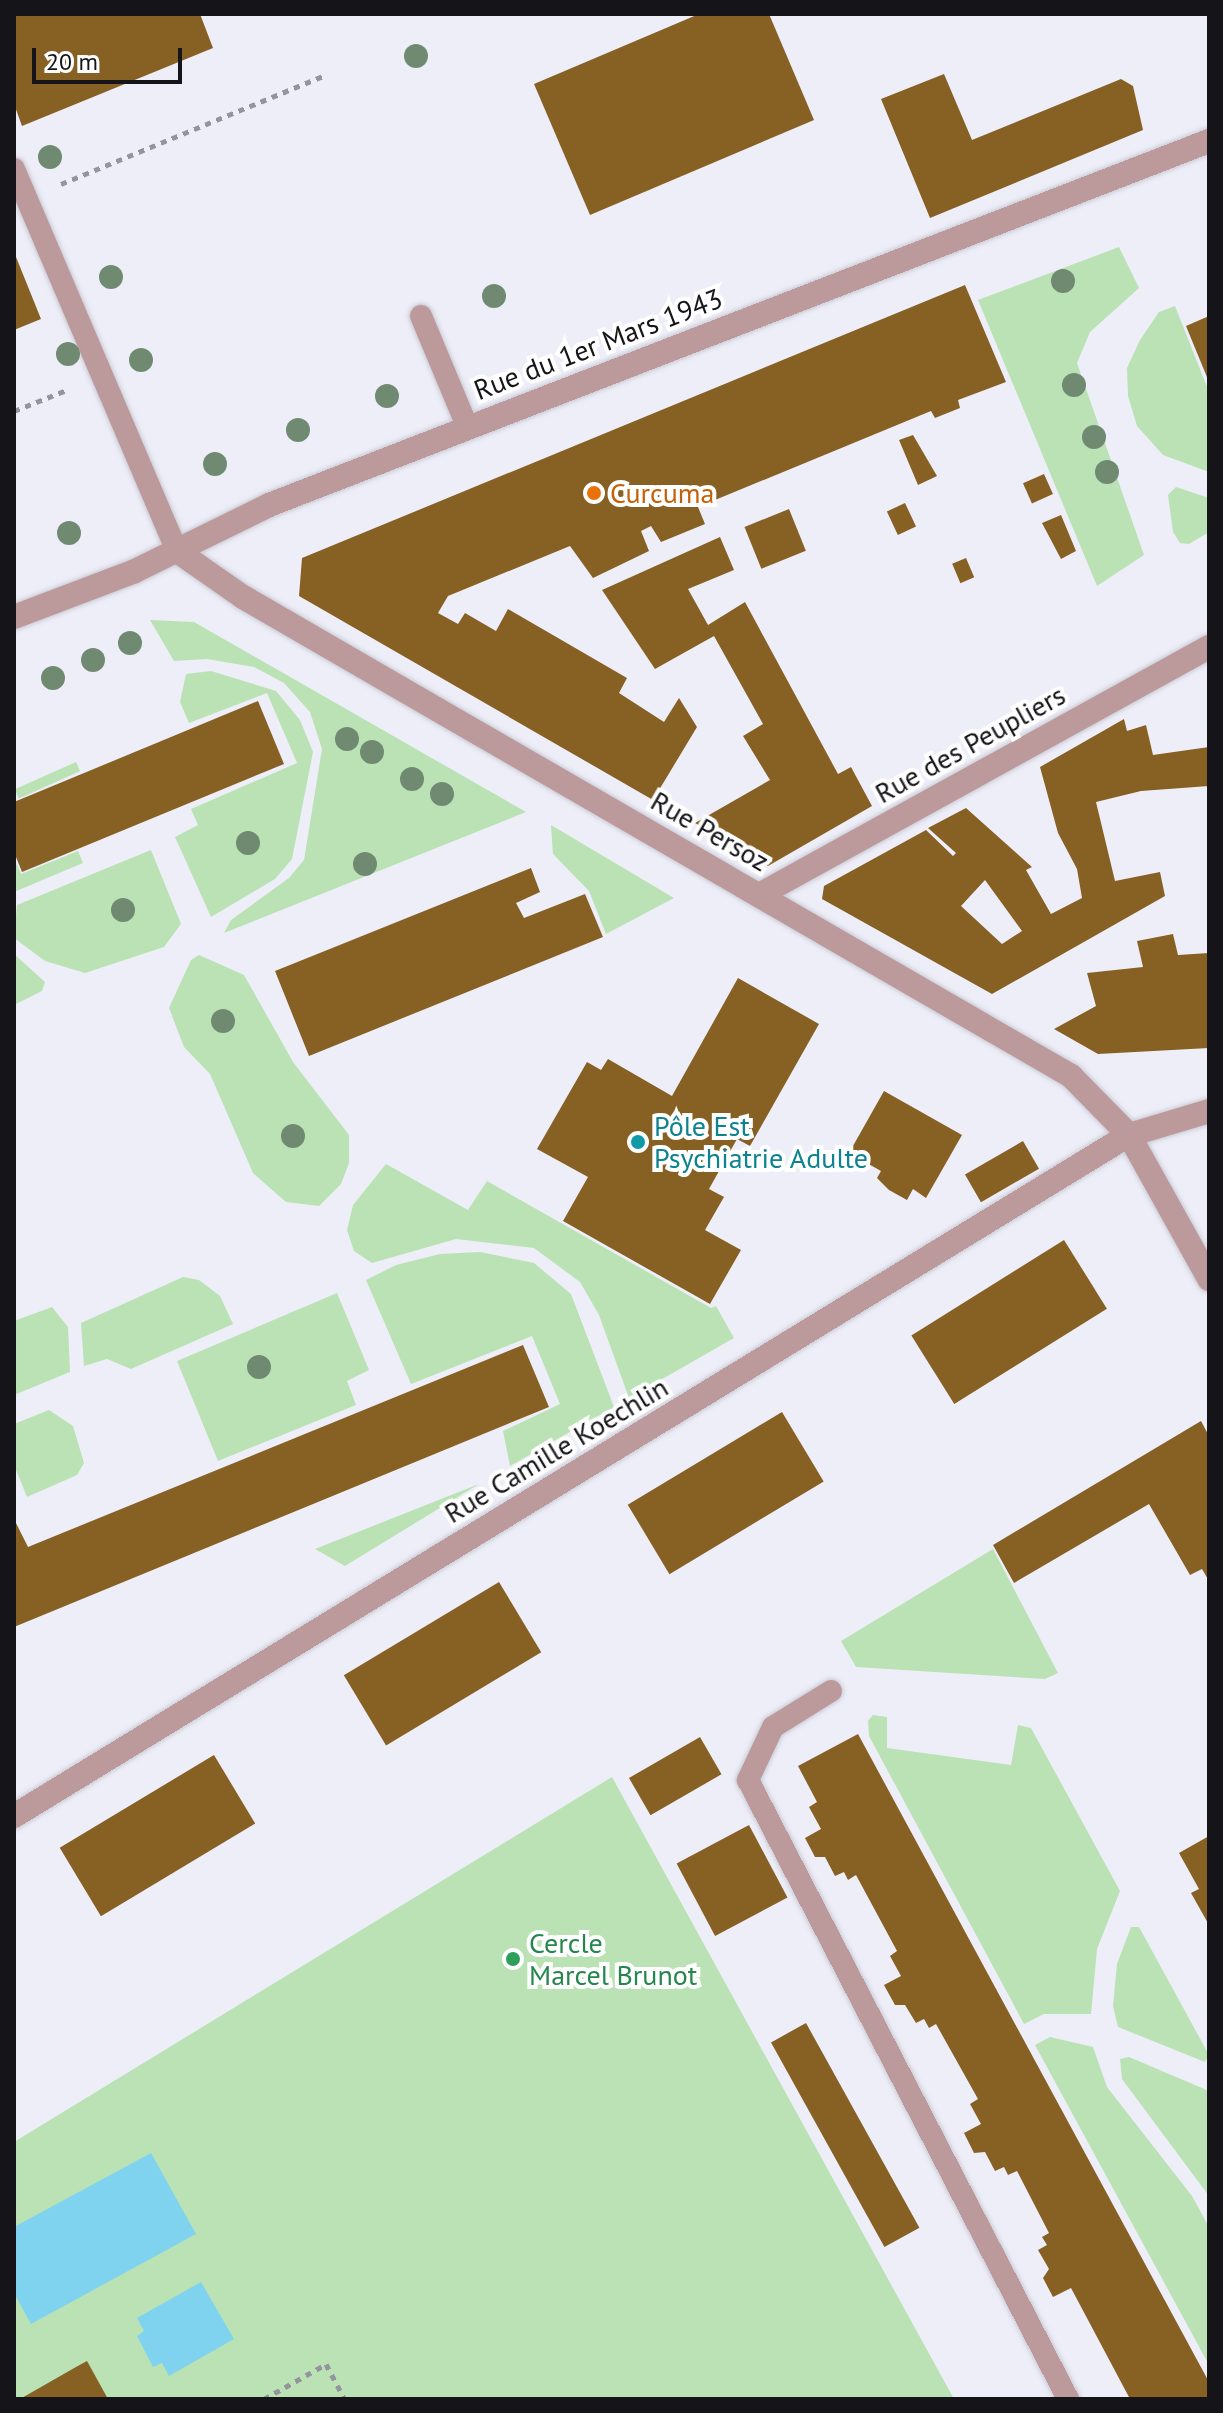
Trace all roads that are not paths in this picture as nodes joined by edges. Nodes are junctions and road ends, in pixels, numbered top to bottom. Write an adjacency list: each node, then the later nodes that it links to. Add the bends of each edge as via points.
1 (1209, 141): 4 (street, Rue du 1er Mars 1943)
2 (14, 169): 5 (lane)
3 (421, 316): 4 (lane)
4 (467, 426): 5 (street, Rue du 1er Mars 1943, via 269,505)
5 (177, 551): 6 (street, Rue du 1er Mars 1943); 8 (street, Rue Persoz, via 243,597)
6 (14, 617)
7 (1209, 647): 8 (street, Rue des Peupliers)
8 (761, 894): 10 (street, Rue Persoz, via 1071,1076)
9 (1209, 1111): 10 (street)
10 (1129, 1135): 11 (street, Rue Persoz); 13 (street, Rue Camille Koechlin)
11 (1209, 1279)
12 (831, 1691): 14 (lane, via 773,1727 748,1780)
13 (14, 1816)
14 (1068, 2399)

